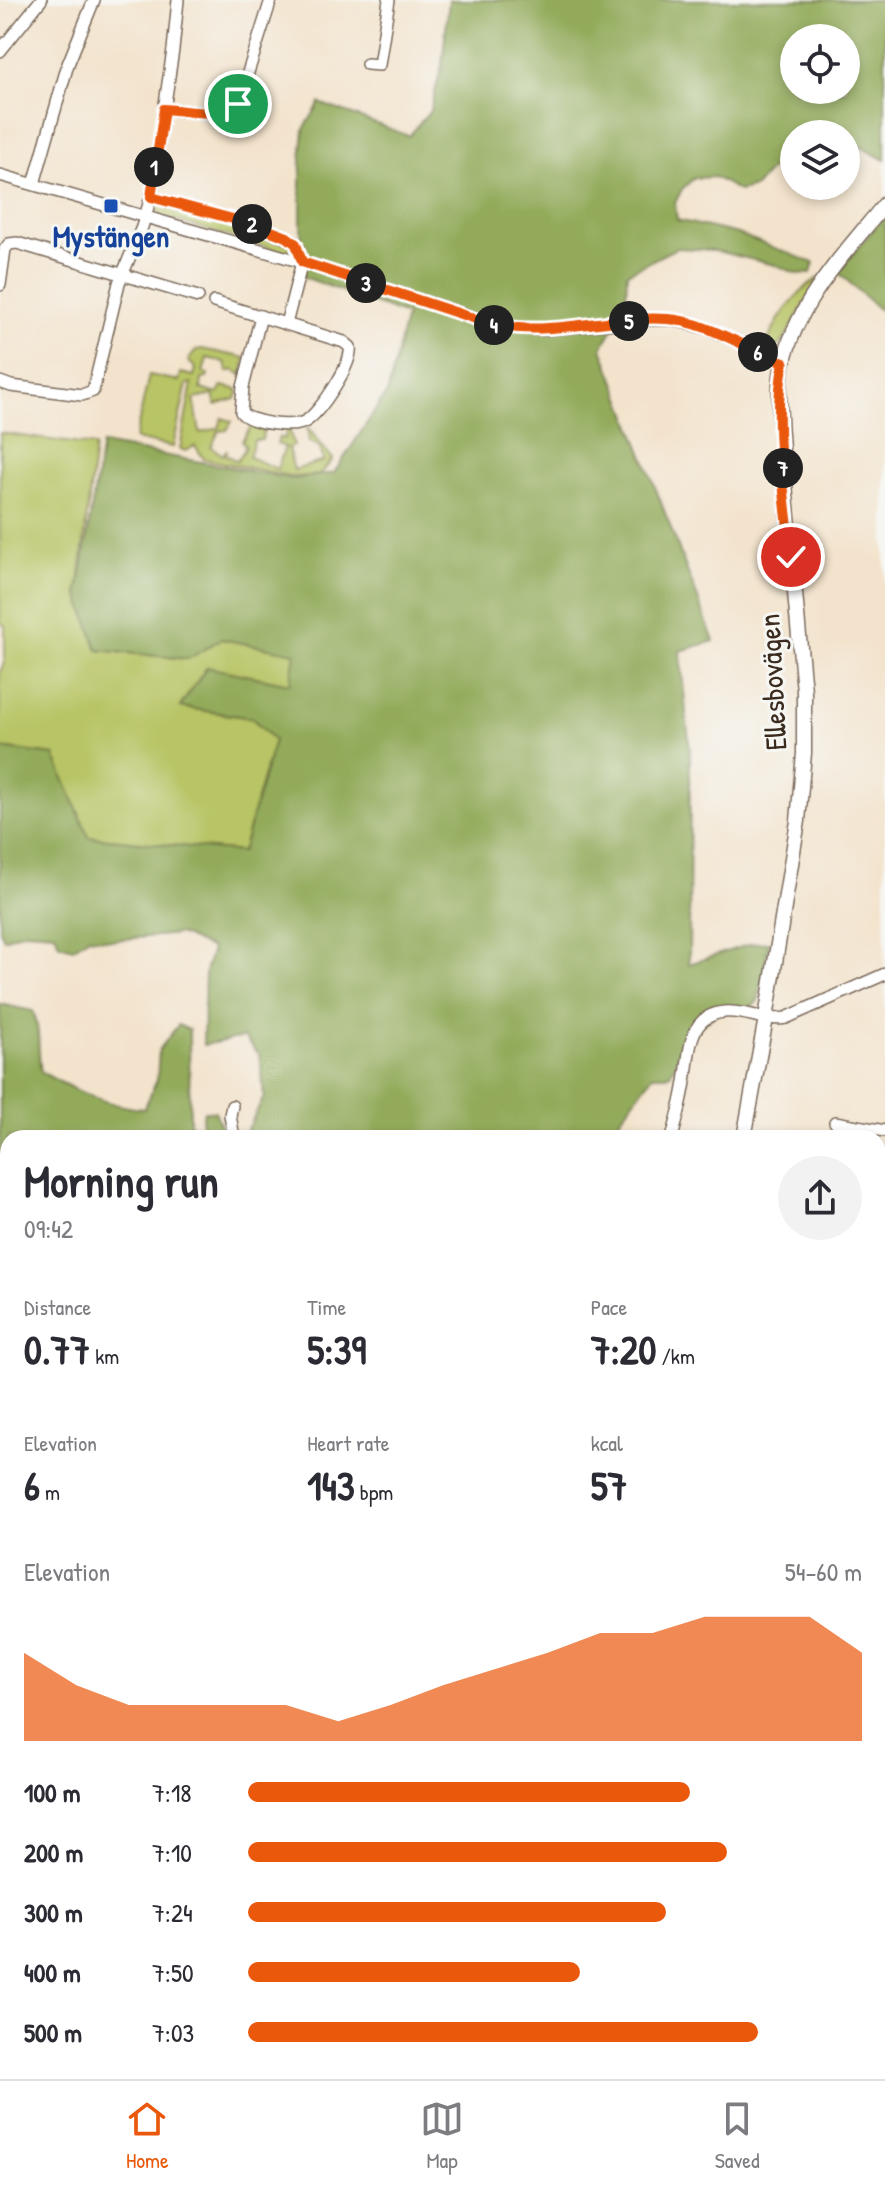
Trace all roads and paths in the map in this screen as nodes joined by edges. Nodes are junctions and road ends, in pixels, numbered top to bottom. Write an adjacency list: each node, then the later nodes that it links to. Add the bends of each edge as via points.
1 (41, 0): 6 (street)
2 (94, 0): 10 (street, via 68,64)
3 (178, 0): 8 (street)
4 (271, 0): 8 (street, via 238,104 221,112)
5 (389, 0): 7 (street, via 379,65)
6 (0, 51)
7 (367, 64)
8 (164, 109): 11 (street)
9 (0, 175): 10 (street)
10 (34, 184): 13 (street)
11 (151, 197): 13 (street); 14 (street, via 281,234 296,244)
12 (885, 204): 21 (main road, Ellesbovägen, via 819,287 795,328)
13 (146, 216): 14 (street); 15 (street)
14 (302, 262): 20 (street); 21 (street, via 507,328 674,320 709,329)
15 (123, 273): 16 (street, via 14,243 5,249); 17 (street); 22 (street, via 92,393)
16 (0, 285)
17 (198, 297)
18 (214, 302): 19 (street)
19 (261, 316): 20 (street); 20 (street, via 240,406 251,420 305,422 350,358 351,349 344,342)
20 (286, 324)
21 (784, 362): 24 (main road, Ellesbovägen, via 780,414 804,691 804,753)
22 (0, 382)
23 (884, 976): 24 (street, via 787,1018)
24 (766, 1018): 28 (street, via 724,1012 699,1025 690,1043); 29 (main road, Ellesbovägen)
25 (232, 1106): 27 (street)
26 (835, 1122): 30 (street)
27 (232, 1130)
28 (674, 1130)
29 (745, 1130)
30 (879, 1130)

